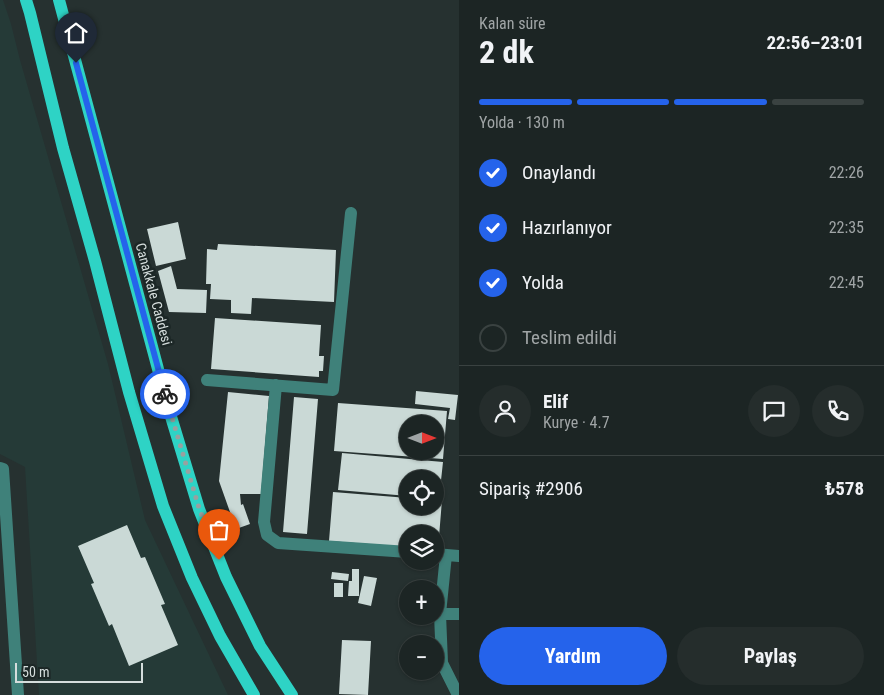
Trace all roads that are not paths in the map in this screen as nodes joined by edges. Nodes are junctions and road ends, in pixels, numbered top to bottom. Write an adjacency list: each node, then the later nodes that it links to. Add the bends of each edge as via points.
1 (26, 0): 14 (main road, via 129,392 163,506 192,578)
2 (59, 0): 15 (main road, Canakkale Caddesi, via 169,410 199,508 226,577 260,646)
3 (351, 213): 5 (street, via 333,390)
4 (207, 380): 5 (street)
5 (276, 385): 7 (street, via 264,522 268,535 278,542)
6 (0, 468): 13 (street, via 3,469)
7 (399, 551)
8 (444, 554): 9 (street)
9 (459, 556)
10 (444, 614): 11 (street)
11 (459, 614)
12 (440, 625): 16 (street, via 442,663)
13 (18, 695)
14 (254, 695)
15 (292, 695)
16 (458, 695)

